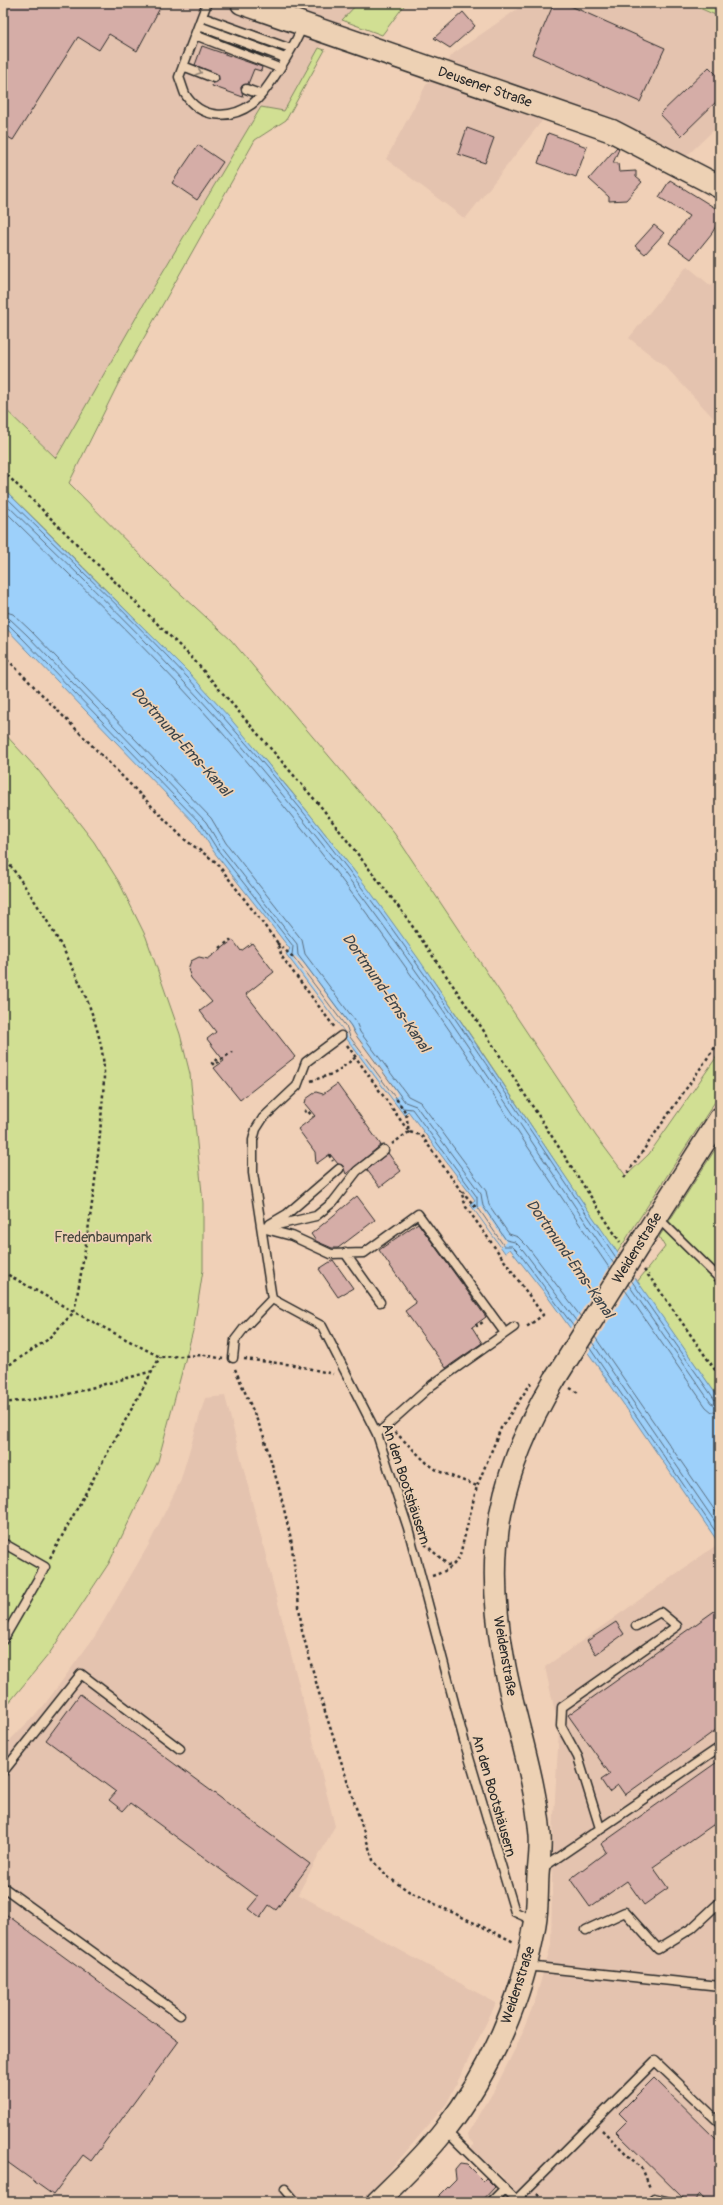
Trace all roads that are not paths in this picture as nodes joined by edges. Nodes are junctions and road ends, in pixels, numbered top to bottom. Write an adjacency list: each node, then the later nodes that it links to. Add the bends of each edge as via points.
1 (207, 3): 3 (lane)
2 (242, 3): 4 (main road, Deusener Straße)
3 (202, 16): 5 (lane); 7 (lane)
4 (303, 24): 7 (lane); 14 (main road, Deusener Straße, via 612,131)
5 (199, 26): 6 (lane); 8 (lane)
6 (195, 36): 9 (lane); 10 (lane)
7 (291, 49): 8 (lane)
8 (285, 58): 10 (lane)
9 (183, 66): 11 (lane, one-way to 11); 13 (lane, via 179,77 186,94 198,108 212,115 234,115 253,104)
10 (279, 68): 13 (lane)
11 (214, 78)
12 (246, 89): 13 (lane)
13 (260, 94)
14 (720, 187)
15 (341, 1036): 20 (lane, via 306,1062 298,1086 263,1118 256,1129 253,1140 254,1173)
16 (720, 1118): 19 (street, Weidenstraße)
17 (384, 1150): 20 (lane, via 357,1171 333,1202 316,1216)
18 (339, 1169): 20 (lane, via 287,1214)
19 (652, 1224): 22 (lane); 36 (street, Weidenstraße, bridge, via 536,1411 508,1477 502,1504 495,1564 496,1611 503,1657 535,1795 540,1838)
20 (262, 1228): 21 (lane, via 292,1236 331,1254); 23 (lane)
21 (345, 1254): 24 (lane); 26 (lane, via 364,1253 418,1214)
22 (720, 1279)
23 (272, 1299): 27 (lane, via 236,1340); 28 (lane, An den Bootshäusern, via 322,1326)
24 (380, 1302)
25 (514, 1327): 26 (lane)
26 (505, 1334): 28 (lane, via 432,1385)
27 (233, 1358)
28 (377, 1434): 39 (lane, An den Bootshäusern, via 408,1528 465,1744 515,1912)
29 (3, 1543): 31 (lane, via 45,1567)
30 (636, 1626): 35 (lane, via 660,1612 677,1626 562,1707 561,1726 578,1757)
31 (3, 1640)
32 (720, 1747): 35 (lane)
33 (180, 1749): 34 (lane, via 81,1674)
34 (3, 1772)
35 (600, 1828): 36 (lane)
36 (538, 1870): 39 (street, Weidenstraße)
37 (3, 1887): 43 (lane)
38 (720, 1902): 40 (lane, via 692,1928 658,1949 625,1912)
39 (536, 1921): 41 (street, Weidenstraße)
40 (586, 1930)
41 (528, 1958): 42 (lane); 45 (street, Weidenstraße, via 506,2026 492,2055)
42 (720, 1986)
43 (180, 2015)
44 (720, 2123): 49 (lane, via 655,2061)
45 (445, 2130): 46 (lane); 51 (street, Weidenstraße)
46 (505, 2188): 49 (lane); 52 (lane)
47 (285, 2189): 50 (lane)
48 (652, 2200): 53 (lane)
49 (517, 2201)
50 (296, 2202)
51 (377, 2202)
52 (491, 2202)
53 (670, 2202)

